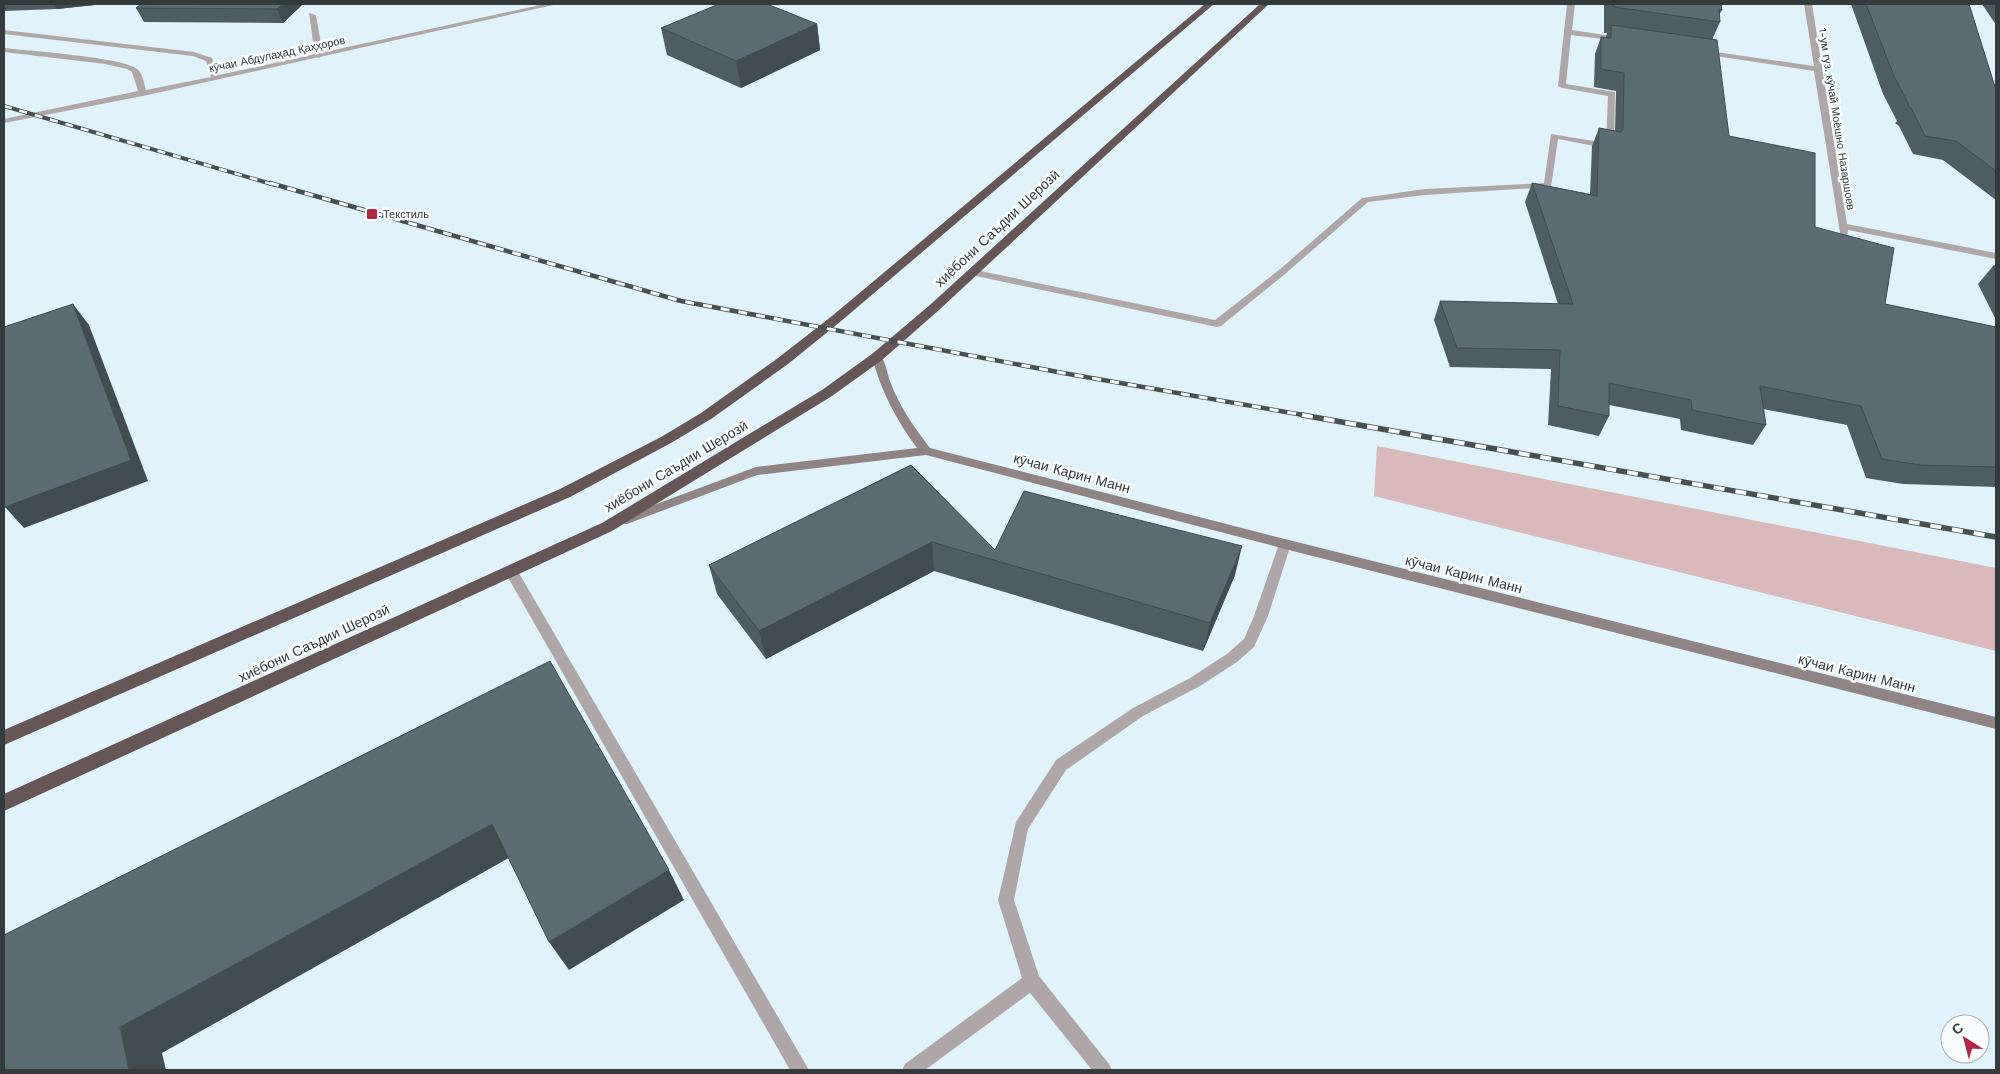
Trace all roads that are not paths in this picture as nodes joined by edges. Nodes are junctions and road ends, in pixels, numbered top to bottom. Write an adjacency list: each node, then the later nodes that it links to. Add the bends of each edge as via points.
1 (554, 4): 12 (street, кӯчаи Абдулаҳад Қаҳҳоров)
2 (1210, 4): 27 (highway, хиёбони Саъдии Шерозӣ, via 836,319 744,390 674,436 565,494)
3 (1265, 4): 20 (highway, хиёбони Саъдии Шерозӣ)
4 (1571, 4): 8 (street)
5 (1808, 4): 13 (street, 1-ум гуз. кӯчай Моёшно Назаршоев)
6 (312, 15): 12 (street)
7 (4, 32): 14 (street, via 194,54 209,60)
8 (1568, 32): 9 (street); 20 (street, via 1562,86 1612,94 1610,146 1554,136 1548,185 1425,192 1365,200 1217,324)
9 (1625, 41)
10 (4, 50): 15 (street, via 129,67 136,71)
11 (1693, 51): 13 (street)
12 (319, 56): 14 (street, кӯчаи Абдулаҳад Қаҳҳоров)
13 (1818, 70): 17 (street, 1-ум гуз. кӯчай Моёшно Назаршоев)
14 (216, 78): 15 (street, кӯчаи Абдулаҳад Қаҳҳоров)
15 (143, 94): 16 (street, кӯчаи Абдулаҳад Қаҳҳоров)
16 (4, 121)
17 (1842, 226): 18 (street, 1-ум гуз. кӯчай Моёшно Назаршоев); 19 (street)
18 (1844, 238)
19 (1996, 256)
20 (971, 272): 21 (highway, хиёбони Саъдии Шерозӣ)
21 (877, 357): 22 (street, via 897,412); 23 (highway, хиёбони Саъдии Шерозӣ, via 828,393)
22 (926, 451): 23 (street, кӯчаи Карин Манн, via 756,470); 24 (street, кӯчаи Карин Манн)
23 (607, 527): 25 (highway, хиёбони Саъдии Шерозӣ)
24 (1285, 544): 26 (street, кӯчаи Карин Манн); 29 (street, via 1249,644 1195,682 1138,712 1061,764 1021,826 1006,900)
25 (511, 571): 28 (highway, хиёбони Саъдии Шерозӣ); 30 (street)
26 (1996, 723)
27 (4, 738)
28 (4, 803)
29 (1032, 981): 31 (street); 32 (street)
30 (800, 1070)
31 (912, 1070)
32 (1103, 1070)

